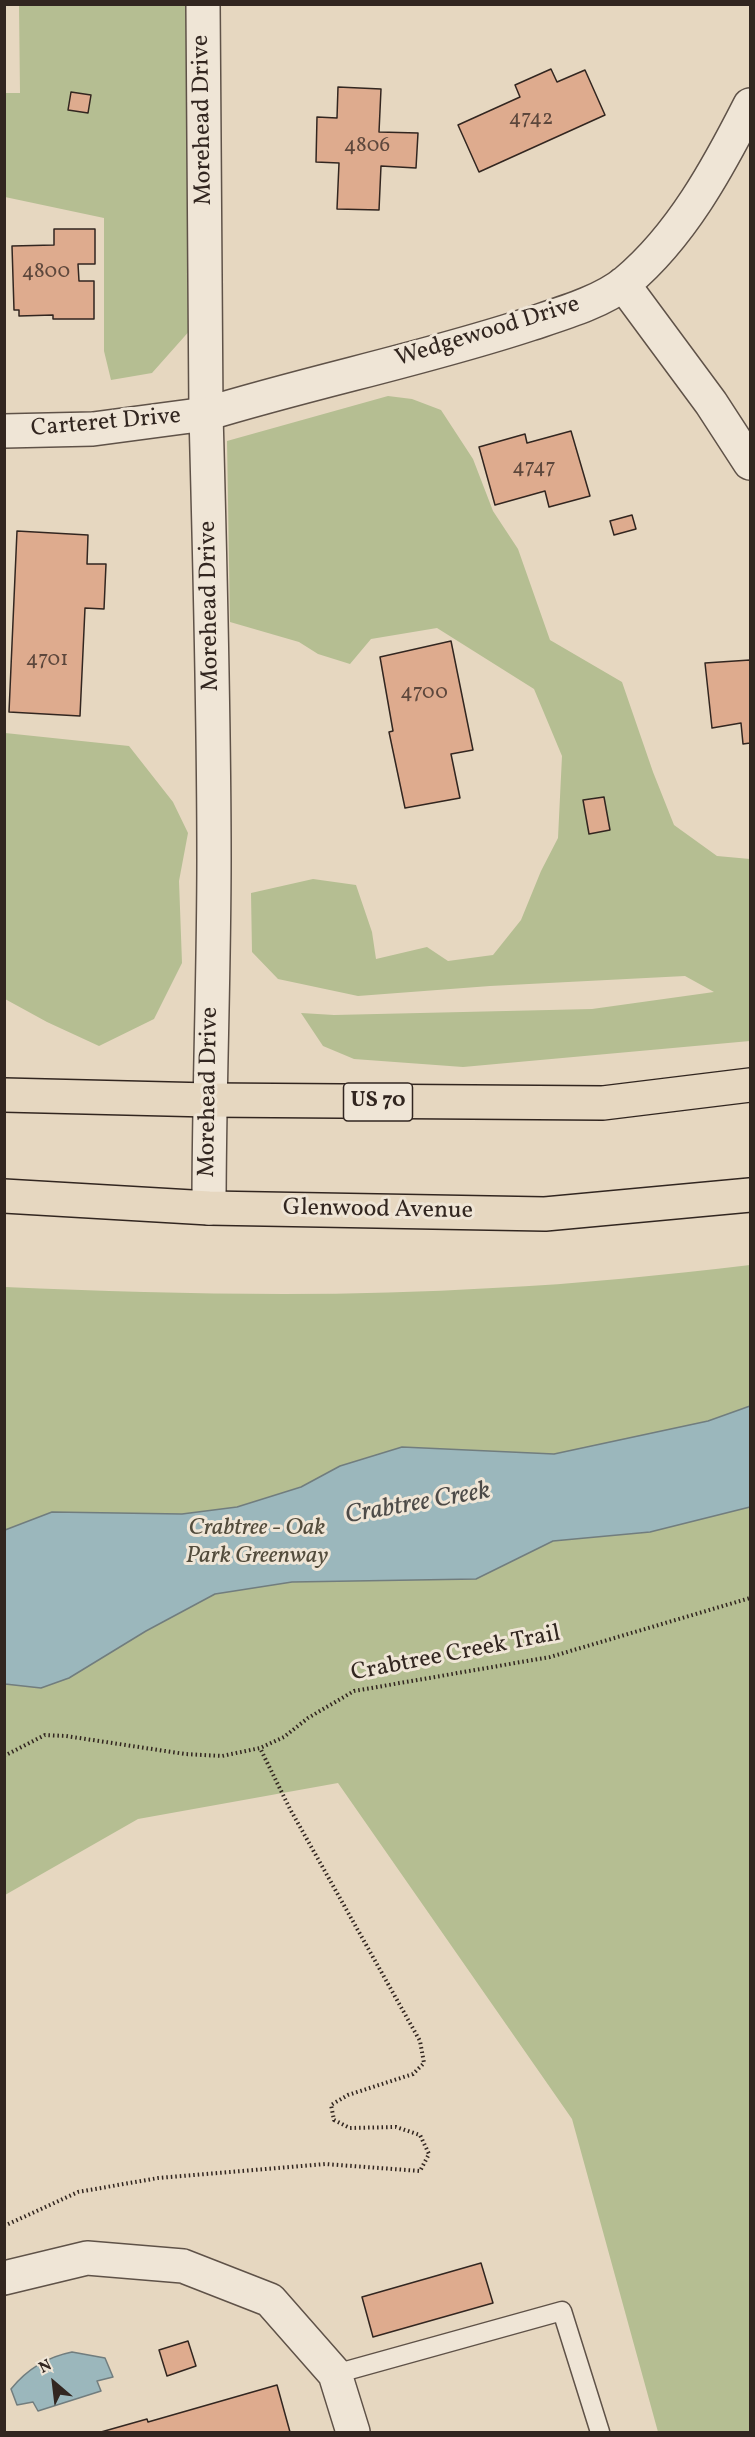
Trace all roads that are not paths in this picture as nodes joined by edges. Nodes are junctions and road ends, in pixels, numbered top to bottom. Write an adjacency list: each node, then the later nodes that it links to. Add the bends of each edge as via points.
1 (203, 4): 4 (street, Morehead Drive)
2 (750, 105): 3 (street, Wedgewood Drive, via 683,220 648,262)
3 (623, 284): 4 (street, Wedgewood Drive, via 577,308 490,337); 6 (street)
4 (206, 414): 5 (street, Carteret Drive, via 93,429); 9 (street, Morehead Drive, via 214,861)
5 (4, 431)
6 (750, 463)
7 (750, 1085): 9 (highway, US 70, via 603,1103)
8 (4, 1095): 9 (highway, US 70)
9 (209, 1100): 12 (street, Morehead Drive)
10 (750, 1195): 12 (highway, Glenwood Avenue, via 545,1214)
11 (4, 1196): 12 (highway, Glenwood Avenue)
12 (209, 1208)
13 (4, 2278): 14 (street, via 87,2258 183,2266 270,2300)
14 (335, 2374): 15 (street); 16 (lane, via 562,2311)
15 (353, 2433)
16 (600, 2433)

